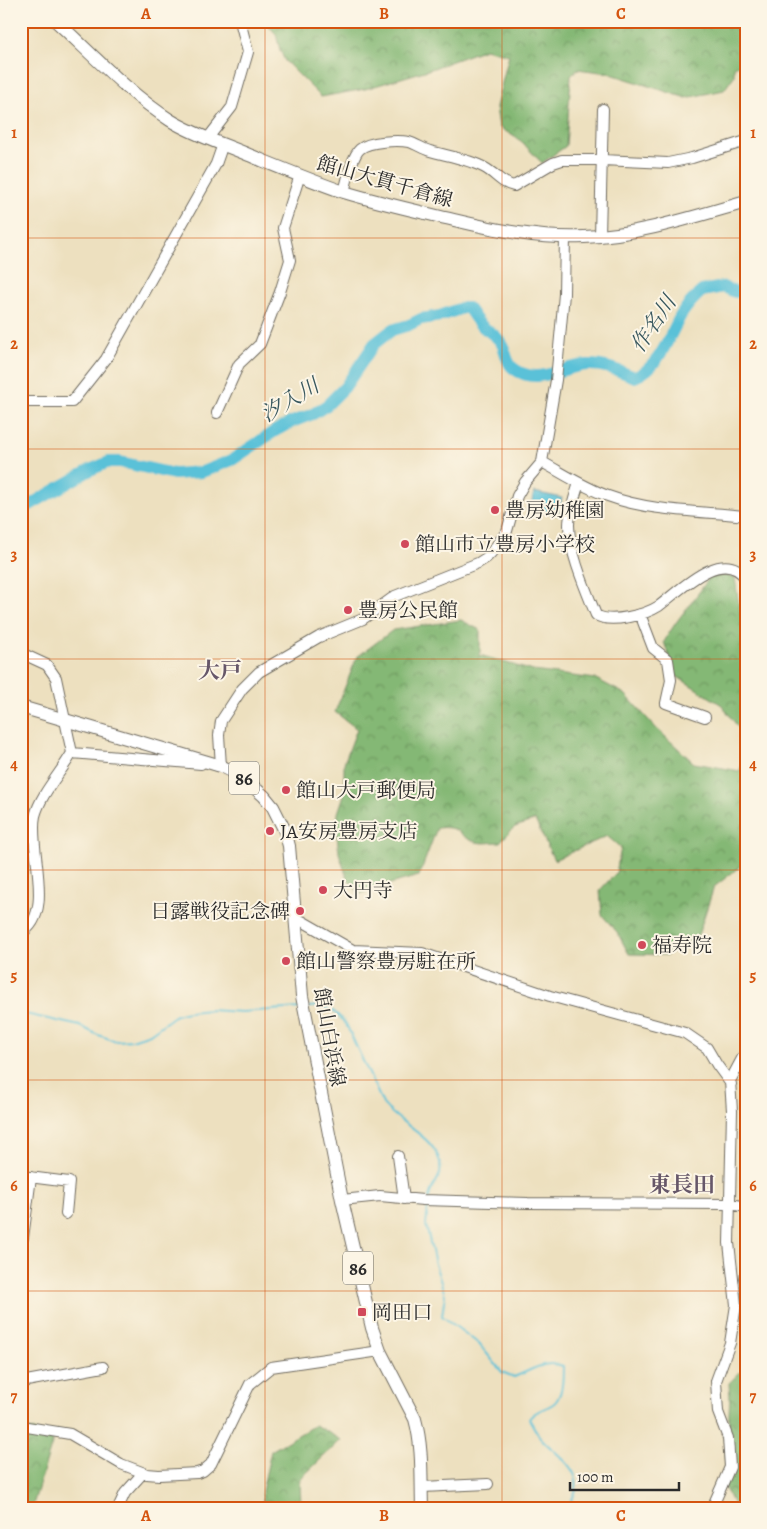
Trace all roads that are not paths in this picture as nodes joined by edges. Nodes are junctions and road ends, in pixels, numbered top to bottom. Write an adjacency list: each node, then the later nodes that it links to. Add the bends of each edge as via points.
1 (56, 21): 4 (main road, 館山大貫千倉線, via 155,110)
2 (240, 21): 4 (street, via 248,52 232,107)
3 (603, 109): 7 (street)
4 (208, 138): 6 (main road, 館山大貫千倉線)
5 (746, 140): 7 (street, via 668,163)
6 (223, 144): 8 (main road, 館山大貫千倉線); 13 (street, via 216,164 106,359 72,402)
7 (602, 160): 9 (street, via 562,160 514,186 506,185 485,168 461,159 411,142 393,141 360,148); 11 (street)
8 (300, 175): 9 (main road, 館山大貫千倉線); 14 (street, via 283,228 290,260 280,292 260,344 238,364)
9 (344, 192): 12 (main road, 館山大貫千倉線, via 494,229)
10 (746, 202): 11 (main road, 館山大貫千倉線, via 661,226)
11 (600, 236): 12 (main road, 館山大貫千倉線)
12 (565, 238): 15 (street, via 564,294 556,380)
13 (21, 402)
14 (217, 413)
15 (542, 462): 16 (street); 25 (street, via 517,496 507,530 486,558 395,596 363,619 319,637 259,672 242,689 221,721)
16 (579, 483): 17 (street, via 612,498 647,506); 19 (street, via 569,524 571,540 580,575 596,615 610,619)
17 (746, 516)
18 (746, 579): 19 (street, via 734,568 704,571 658,607)
19 (640, 614): 22 (street, via 653,648 668,660 671,680 666,703)
20 (21, 653): 23 (street, via 47,665 58,686)
21 (21, 708): 23 (main road, 館山白浜線 / 86)
22 (705, 717)
23 (66, 721): 24 (street); 25 (main road, 館山白浜線 / 86)
24 (72, 753): 25 (street); 27 (street, via 40,803 35,817 38,908 32,926)
25 (221, 766): 26 (main road, 館山白浜線 / 86, via 253,785 280,819 289,846)
26 (294, 917): 29 (street, via 353,950 422,953 550,996 678,1030 692,1036 706,1048); 33 (main road, 館山白浜線 / 86, via 306,1021)
27 (21, 933)
28 (746, 1051): 29 (street)
29 (731, 1084): 34 (street)
30 (398, 1156): 32 (street)
31 (26, 1177): 36 (street, via 69,1182); 37 (street)
32 (404, 1199): 33 (street, via 380,1196); 34 (street)
33 (342, 1200): 38 (main road, 館山白浜線 / 86)
34 (731, 1204): 35 (street); 47 (street, via 729,1243 736,1305 730,1343 716,1381 718,1412 728,1438 730,1467)
35 (746, 1207)
36 (66, 1214)
37 (23, 1238)
38 (380, 1351): 42 (street, via 271,1367 250,1384 221,1445 205,1470 159,1475); 44 (main road, 館山白浜線 / 86, via 415,1419)
39 (104, 1367): 40 (street)
40 (21, 1382)
41 (21, 1426): 42 (street, via 70,1434)
42 (142, 1472): 45 (street, via 124,1493)
43 (488, 1484): 44 (street)
44 (422, 1487): 46 (main road, 館山白浜線 / 86)
45 (118, 1508)
46 (422, 1508)
47 (712, 1508)

